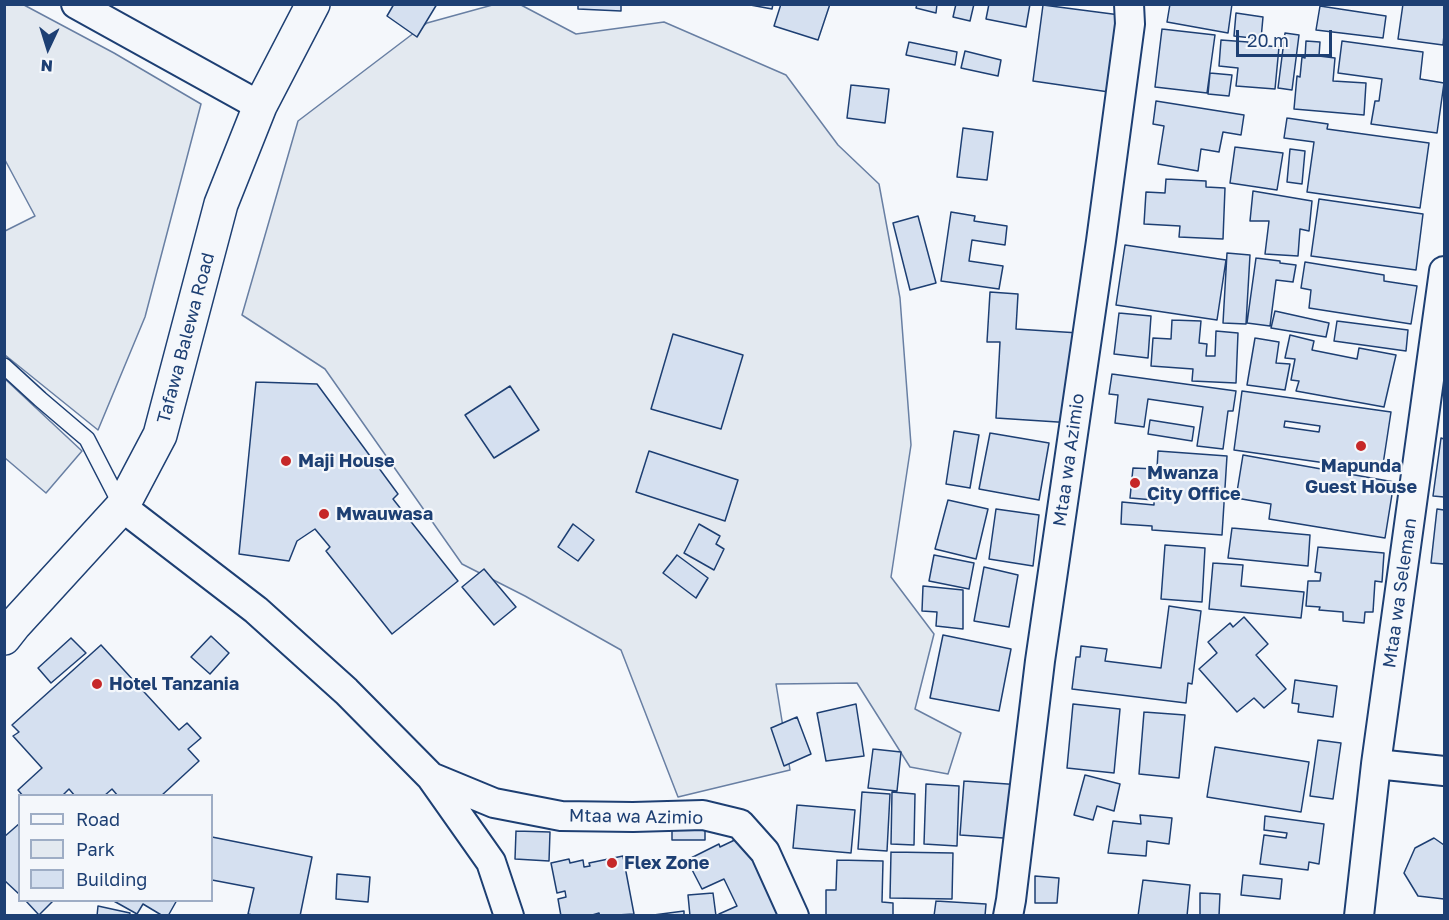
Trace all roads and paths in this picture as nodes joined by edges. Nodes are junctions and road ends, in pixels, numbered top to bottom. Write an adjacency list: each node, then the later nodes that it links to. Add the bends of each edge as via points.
1 (76, 4): 4 (street)
2 (313, 4): 4 (main road, Tafawa Balewa Road)
3 (1129, 4): 14 (street, Mtaa wa Azimio, via 1130,24)
4 (260, 106): 7 (main road, Tafawa Balewa Road, via 221,204 160,435)
5 (1444, 271): 9 (street, Mtaa wa Seleman)
6 (4, 366): 7 (lane, via 87,439)
7 (122, 507): 8 (main road, Tafawa Balewa Road); 11 (street, via 256,610 346,691)
8 (4, 638)
9 (1376, 764): 10 (street); 15 (street, Mtaa wa Seleman)
10 (1444, 771)
11 (431, 777): 12 (street, via 491,862); 13 (street, Mtaa wa Azimio, via 494,803 561,816 703,815 740,824 765,852)
12 (508, 915)
13 (794, 915)
14 (1008, 915)
15 (1359, 915)

